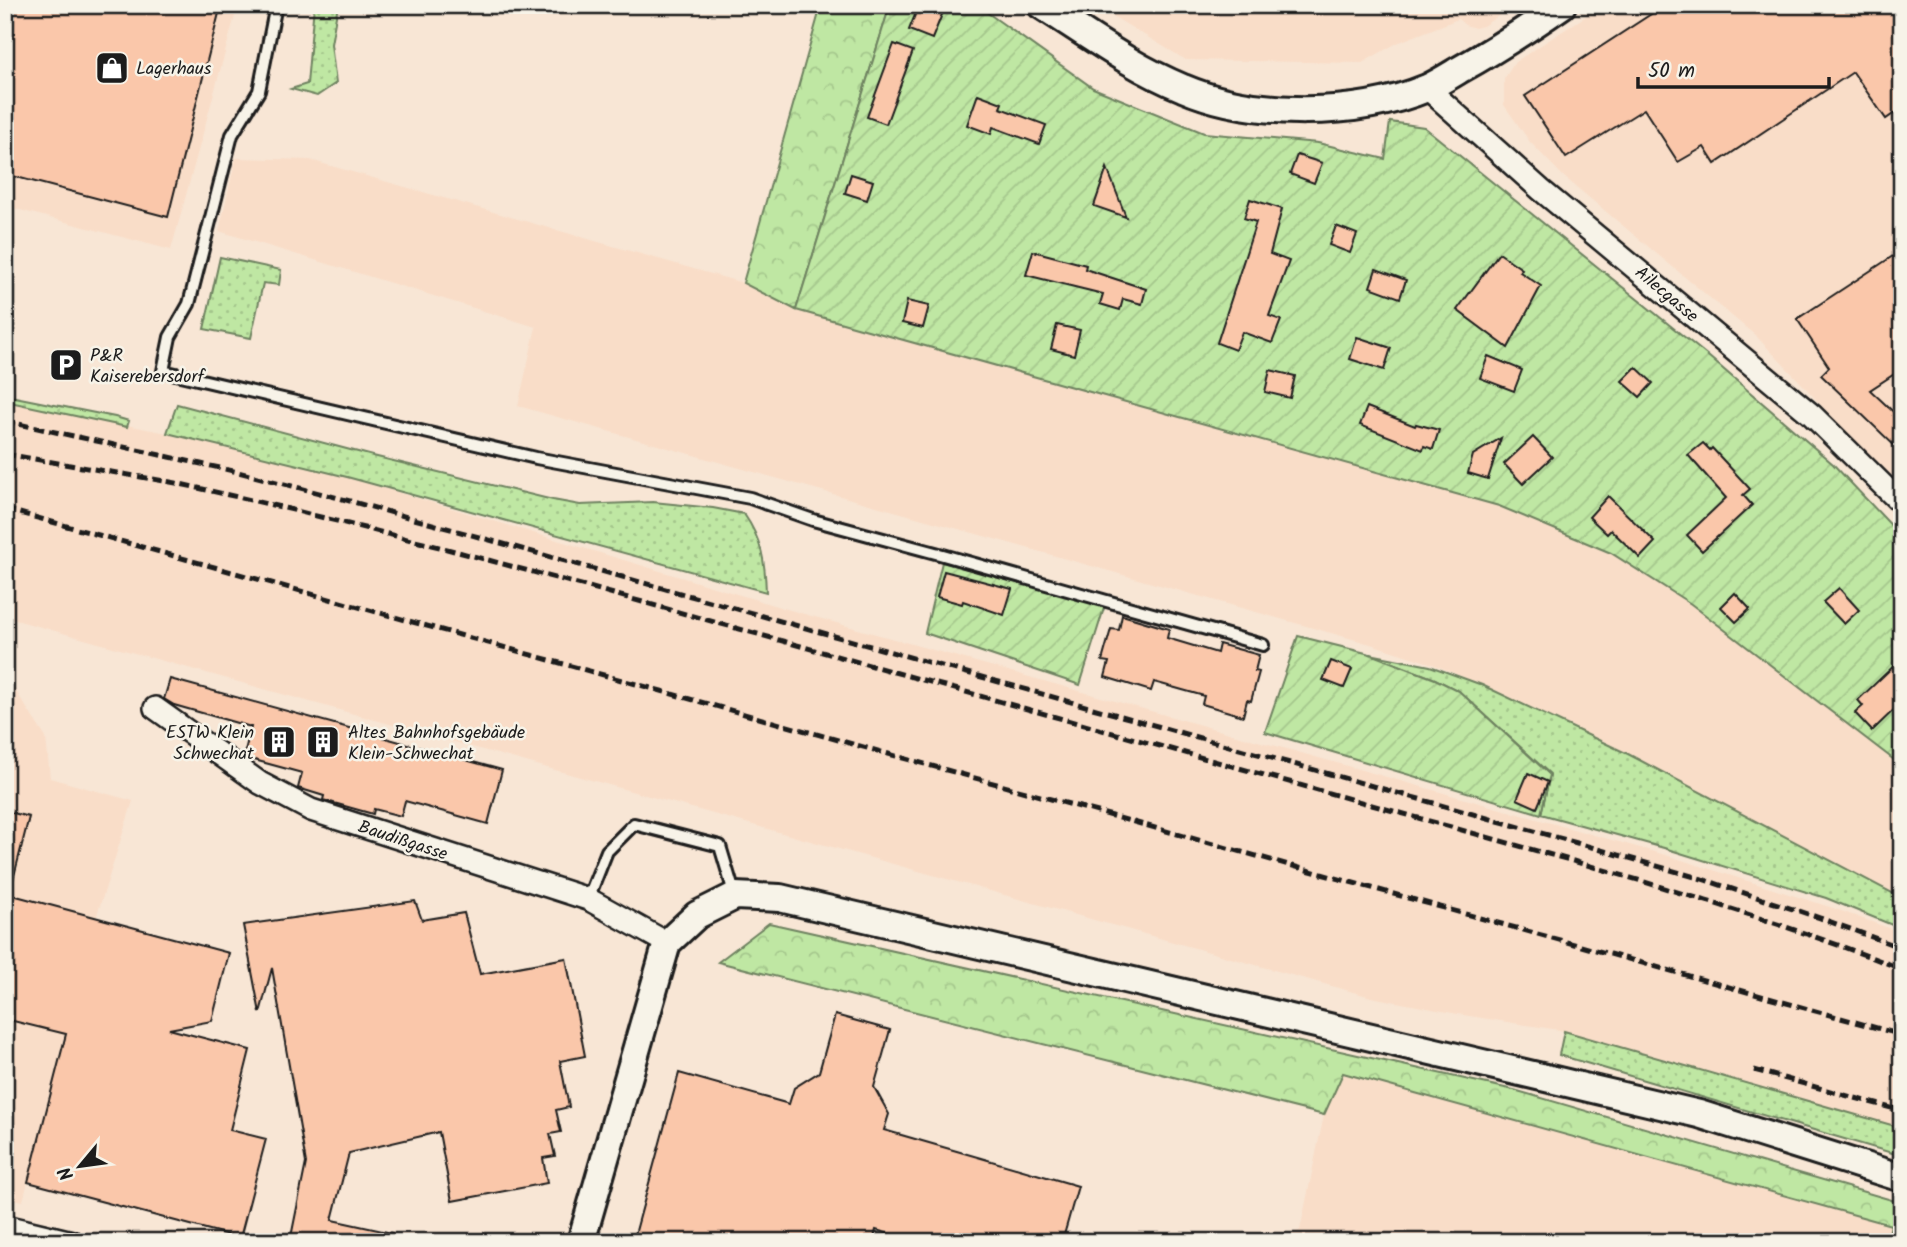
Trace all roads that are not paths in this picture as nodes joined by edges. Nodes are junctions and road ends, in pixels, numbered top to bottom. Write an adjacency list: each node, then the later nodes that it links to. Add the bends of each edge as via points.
1 (276, 5): 6 (lane, via 259,91 232,135 189,304 170,337 163,371 536,458 750,498 813,520)
2 (1041, 5): 4 (street, via 1147,71 1209,97 1262,108 1337,109)
3 (1563, 5): 4 (street)
4 (1427, 88): 5 (street, Ailecgasse, via 1541,190 1812,415)
5 (1902, 504)
6 (1263, 645)
7 (155, 708): 9 (street, Baudißgasse, via 260,783 311,810)
8 (735, 896): 9 (lane, via 720,846 634,824 607,851); 10 (street, via 697,915); 11 (street, via 780,898 1699,1114)
9 (588, 899): 10 (street, Baudißgasse)
10 (667, 943): 14 (street)
11 (1902, 1178)
12 (5, 1226): 13 (street)
13 (72, 1242)
14 (581, 1242)

